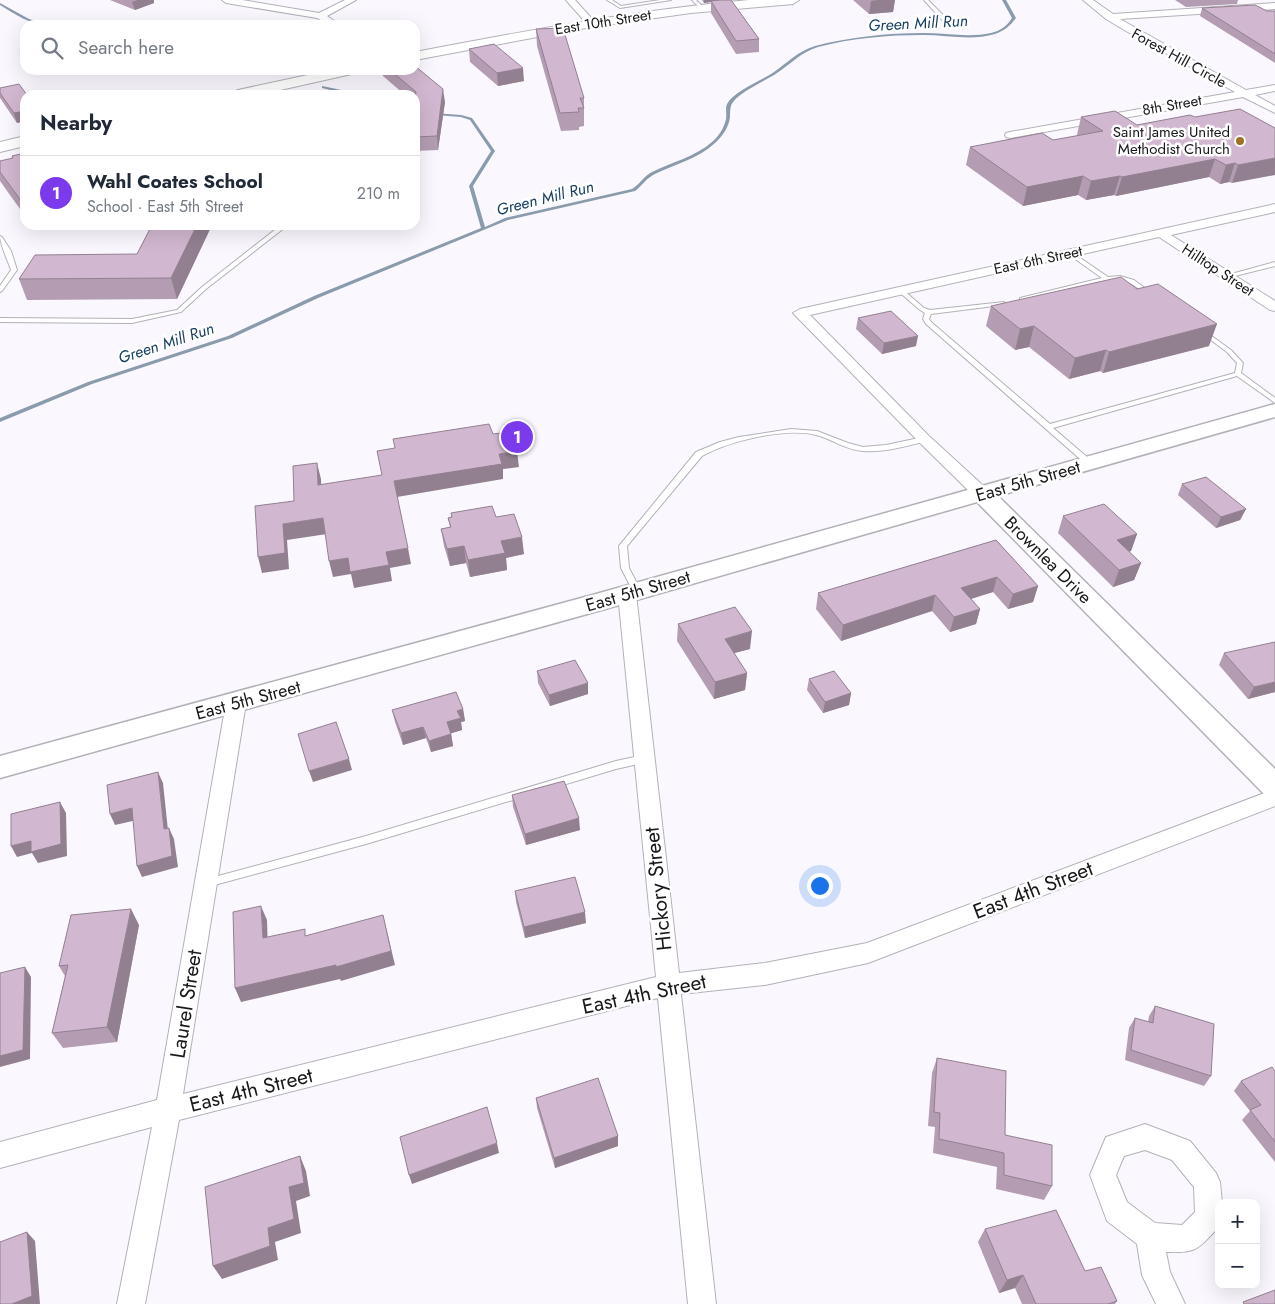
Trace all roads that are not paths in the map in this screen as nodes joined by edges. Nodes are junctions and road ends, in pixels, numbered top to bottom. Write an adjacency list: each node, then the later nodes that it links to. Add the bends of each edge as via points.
1 (226, 0): 12 (street)
2 (352, 0): 12 (street)
3 (570, 0): 16 (street)
4 (609, 0): 9 (lane, via 620,7)
5 (793, 0): 8 (main road, East 10th Street)
6 (926, 0): 15 (lane)
7 (1087, 0): 13 (street, Forest Hill Circle)
8 (724, 3): 10 (main road, East 10th Street)
9 (671, 4): 10 (main road, East 10th Street); 16 (main road, East 10th Street)
10 (698, 4)
11 (1275, 6): 13 (street)
12 (320, 16): 14 (street)
13 (1109, 17): 21 (street, Forest Hill Circle)
14 (327, 20)
15 (948, 22)
16 (591, 23): 17 (main road, East 10th Street)
17 (420, 55)
18 (328, 75): 20 (main road)
19 (1275, 88): 21 (street, 8th Street)
20 (261, 90)
21 (1240, 92): 22 (street, Forest Hill Circle); 23 (street, 8th Street)
22 (1275, 110)
23 (1010, 135)
24 (20, 142): 25 (main road)
25 (0, 147)
26 (1275, 208): 28 (street, East 6th Street)
27 (279, 230): 42 (lane, via 179,311 132,321)
28 (1162, 234): 30 (street, East 6th Street); 32 (street, Hilltop Street)
29 (0, 238): 34 (lane, via 8,250 14,270)
30 (1070, 253): 33 (lane); 35 (street, East 6th Street)
31 (1275, 264): 32 (lane)
32 (1227, 276): 39 (street, Hilltop Street)
33 (1107, 279): 36 (lane, via 1132,281); 37 (lane)
34 (0, 290)
35 (900, 290): 40 (lane); 41 (street, East 6th Street)
36 (1156, 298)
37 (1017, 300)
38 (1008, 302): 40 (lane)
39 (1275, 307)
40 (930, 312): 47 (lane, via 926,319 928,324)
41 (800, 313): 48 (street, Brownlea Drive)
42 (0, 320)
43 (1196, 326): 44 (lane, via 1240,363)
44 (1238, 374): 45 (lane); 47 (lane)
45 (1275, 401)
46 (1275, 410): 49 (main road, East 5th Street)
47 (1048, 427): 49 (lane)
48 (924, 439): 50 (street, Brownlea Drive); 51 (lane, via 862,449 816,433 784,432 709,447 699,454 623,546)
49 (1090, 463): 50 (main road, East 5th Street)
50 (982, 494): 51 (main road, East 5th Street); 55 (main road, Brownlea Drive)
51 (632, 592): 52 (main road, East 5th Street); 53 (street, Hickory Street)
52 (236, 703): 54 (main road, East 5th Street); 57 (street, Laurel Street)
53 (645, 759): 57 (lane); 58 (street, Hickory Street)
54 (0, 767)
55 (1275, 787)
56 (1275, 797): 58 (street, East 4th Street, via 868,953 765,974)
57 (206, 884): 59 (street, Laurel Street)
58 (668, 985): 59 (street, East 4th Street); 63 (street, Hickory Street)
59 (168, 1110): 60 (street, East 4th Street); 62 (street, Laurel Street)
60 (0, 1155)
61 (1150, 1237): 64 (street, via 1156,1275)
62 (131, 1304)
63 (702, 1304)
64 (1171, 1304)

